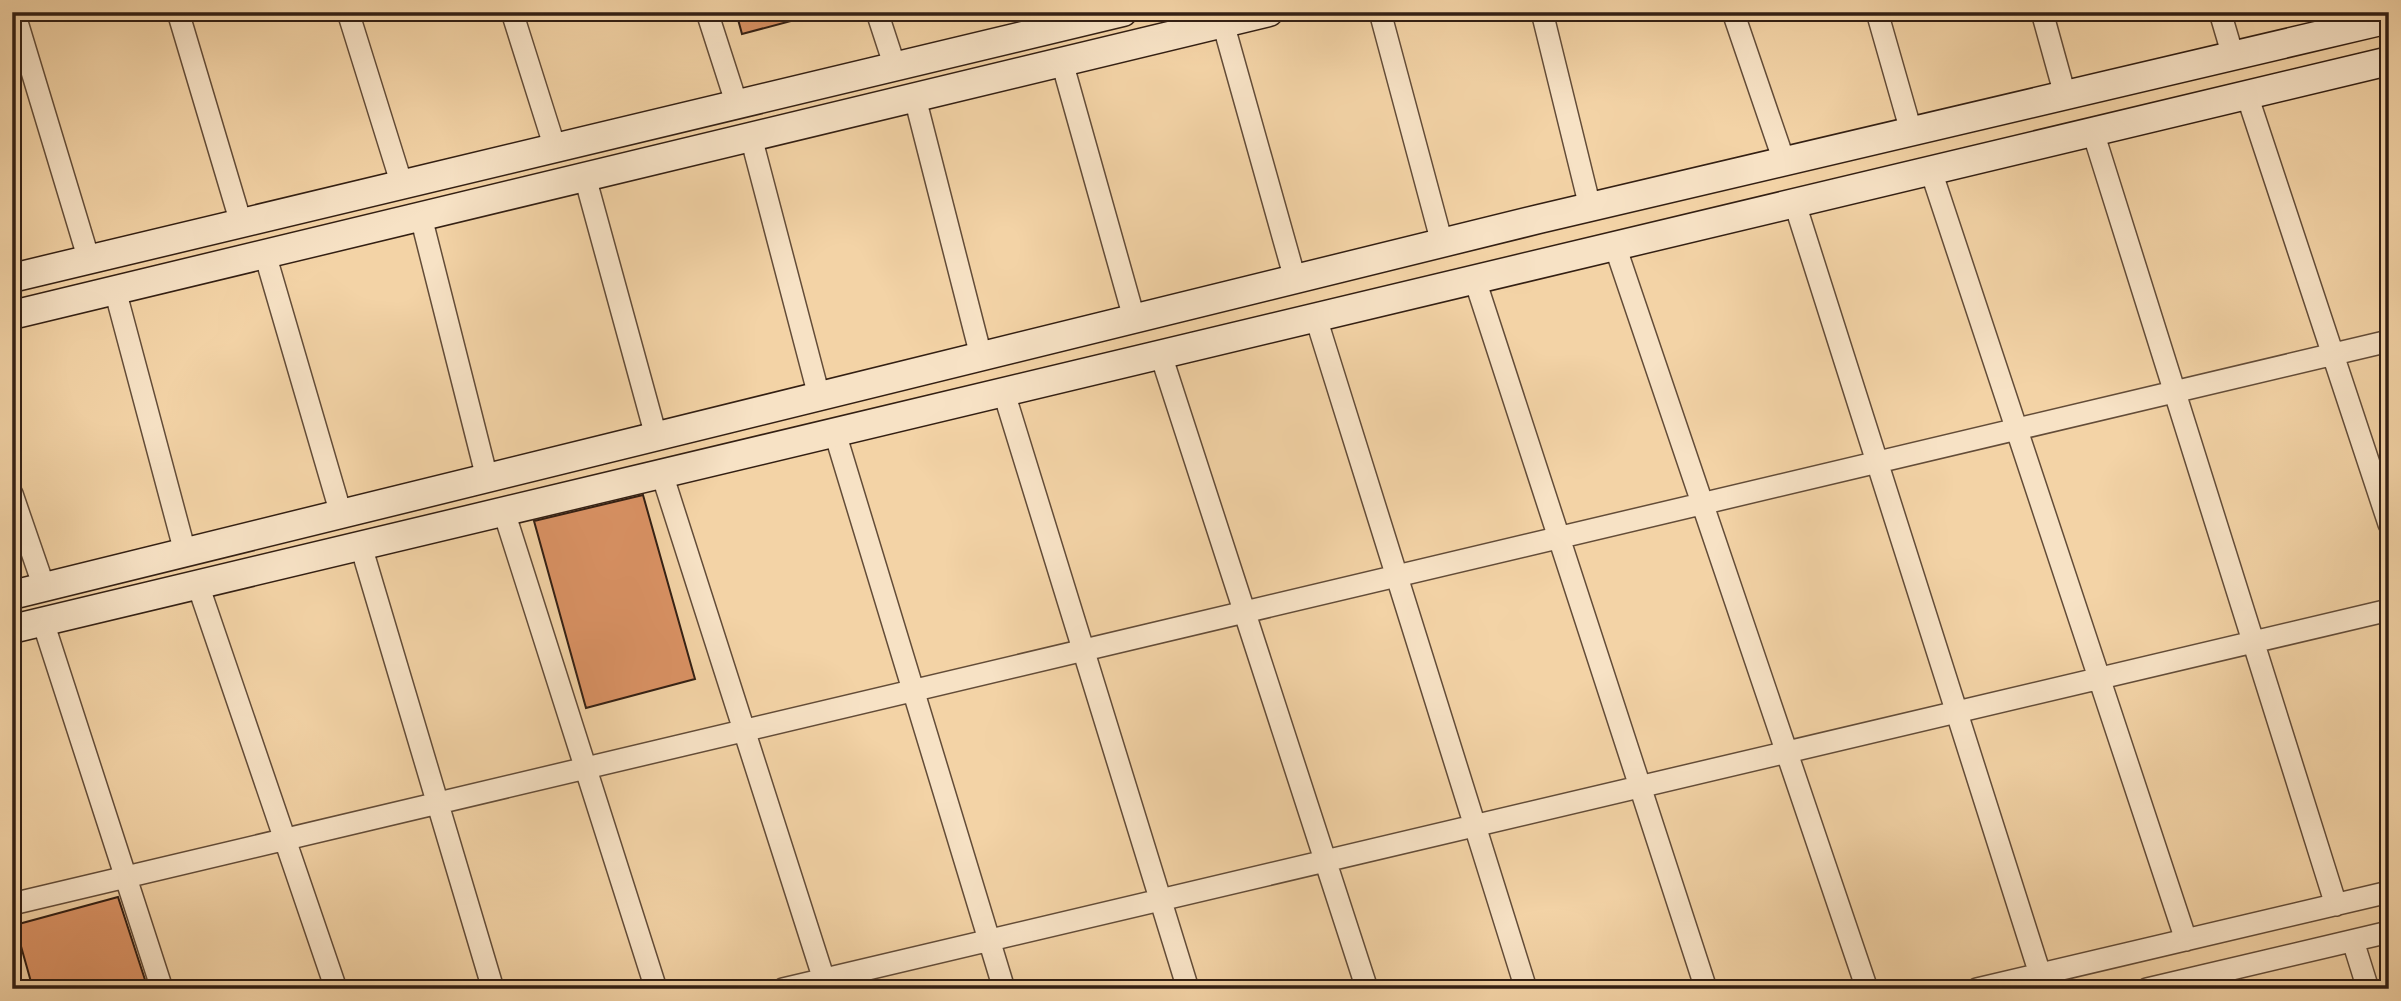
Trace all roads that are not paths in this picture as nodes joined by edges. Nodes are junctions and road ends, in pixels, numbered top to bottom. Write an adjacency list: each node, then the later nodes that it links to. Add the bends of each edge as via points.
1 (14, 12): 41 (street)
2 (177, 12): 37 (street)
3 (348, 12): 33 (street)
4 (512, 12): 29 (street)
5 (707, 12): 25 (street)
6 (877, 12): 21 (street)
7 (1123, 12): 16 (street)
8 (1269, 12): 17 (street)
9 (1380, 12): 38 (street)
10 (1542, 12): 35 (street)
11 (1733, 12): 30 (street)
12 (1877, 12): 26 (street)
13 (2042, 12): 22 (street)
14 (2220, 12): 18 (street)
15 (2380, 18): 18 (street)
16 (1043, 21): 21 (street)
17 (1223, 23): 20 (street); 43 (street)
18 (2233, 56): 22 (street)
19 (2389, 61): 23 (street)
20 (1062, 62): 24 (street); 47 (street)
21 (895, 67): 25 (street)
22 (2065, 95): 26 (street)
23 (2247, 95): 27 (street); 51 (street)
24 (915, 98): 28 (street); 52 (street)
25 (737, 105): 29 (street)
26 (1911, 131): 30 (street)
27 (2093, 132): 31 (street); 53 (street)
28 (751, 137): 32 (street); 55 (street)
29 (555, 148): 33 (street)
30 (1784, 161): 35 (street)
31 (1931, 171): 34 (street); 56 (street)
32 (585, 177): 36 (street); 58 (street)
33 (402, 185): 37 (street)
34 (1795, 204): 39 (street); 59 (street)
35 (1590, 206): 38 (street)
36 (421, 217): 40 (street); 61 (street)
37 (241, 223): 41 (street)
38 (1442, 243): 43 (street)
39 (1615, 246): 44 (street); 63 (street)
40 (265, 254): 45 (street); 65 (street)
41 (89, 260): 42 (street)
42 (12, 278)
43 (1295, 279): 47 (street)
44 (1475, 280): 48 (street); 67 (street)
45 (116, 290): 46 (street); 69 (street)
46 (12, 315)
47 (1134, 318): 52 (street)
48 (1316, 318): 50 (street); 70 (street)
49 (2389, 341): 51 (street)
50 (1161, 355): 54 (street); 75 (street)
51 (2333, 355): 53 (street); 66 (street)
52 (981, 356): 55 (street)
53 (2175, 392): 56 (street); 78 (street)
54 (1004, 393): 57 (street); 79 (street)
55 (819, 396): 58 (street)
56 (2017, 429): 59 (street); 80 (street)
57 (835, 433): 60 (street); 81 (street)
58 (656, 436): 61 (street)
59 (1877, 462): 63 (street); 82 (street)
60 (662, 474): 64 (street); 83 (street)
61 (486, 478): 65 (street)
62 (12, 494): 72 (street)
63 (1703, 504): 67 (street); 84 (street)
64 (503, 512): 68 (street); 85 (street)
65 (341, 514): 69 (street)
66 (2389, 524)
67 (1559, 538): 70 (street); 86 (street)
68 (361, 546): 71 (street); 87 (street)
69 (185, 552): 72 (street)
70 (1397, 576): 75 (street); 88 (street)
71 (198, 585): 76 (street); 89 (street)
72 (44, 587): 73 (street)
73 (12, 595)
74 (2389, 610): 78 (street)
75 (1245, 612): 79 (street); 90 (street)
76 (43, 622): 77 (street); 91 (street)
77 (12, 629)
78 (2254, 642): 80 (street); 95 (street)
79 (1084, 650): 81 (street); 93 (street)
80 (2099, 679): 82 (street); 98 (street)
81 (914, 691): 83 (street); 97 (street)
82 (1957, 712): 84 (street); 100 (street)
83 (744, 731): 85 (street); 101 (street)
84 (1787, 752): 86 (street); 113 (street)
85 (585, 768): 87 (street); 106 (street)
86 (1640, 787): 88 (street); 112 (street)
87 (438, 803): 89 (street); 105 (street)
88 (1475, 826): 90 (street); 111 (street)
89 (285, 839): 91 (street); 104 (street)
90 (1325, 861): 93 (street); 110 (street)
91 (126, 877): 94 (street); 103 (street)
92 (2389, 892): 95 (street)
93 (1161, 900): 97 (street); 109 (street)
94 (12, 904)
95 (2336, 905): 98 (street)
96 (2389, 932): 99 (street)
97 (989, 940): 101 (street); 108 (street)
98 (2186, 940): 100 (street)
99 (2353, 941): 102 (street); 116 (street)
100 (2040, 974): 114 (street)
101 (825, 984): 107 (street)
102 (2193, 984): 115 (street)
103 (162, 989)
104 (336, 989)
105 (493, 989)
106 (656, 989)
107 (783, 989)
108 (1004, 989)
109 (1188, 989)
110 (1367, 989)
111 (1526, 989)
112 (1706, 989)
113 (1867, 989)
114 (1977, 989)
115 (2147, 989)
116 (2368, 989)

